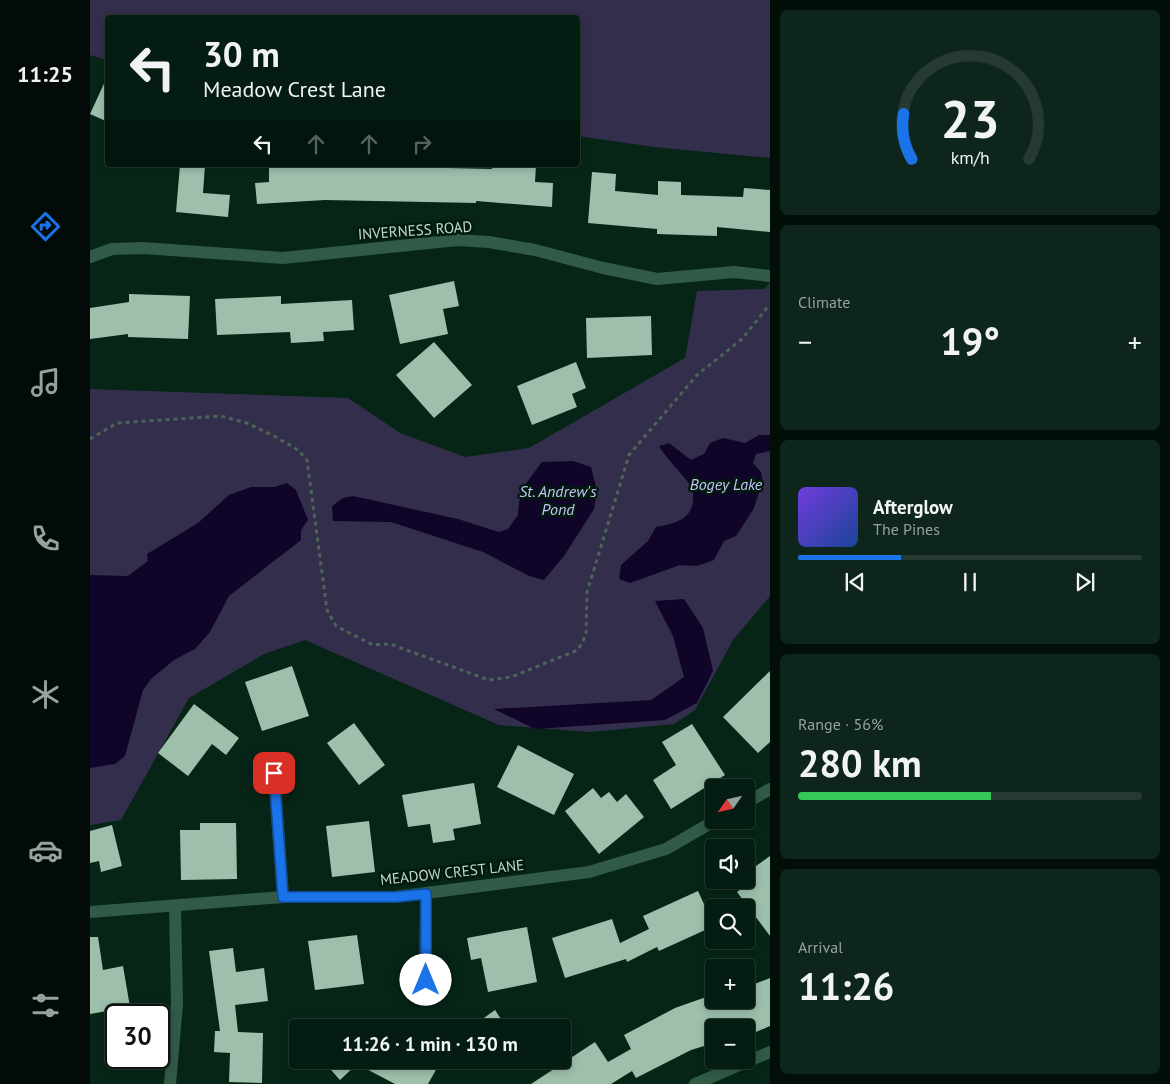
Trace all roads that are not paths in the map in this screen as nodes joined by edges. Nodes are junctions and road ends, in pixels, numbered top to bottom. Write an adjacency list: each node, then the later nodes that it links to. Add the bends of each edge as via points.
1 (90, 256): 2 (street, INVERNESS ROAD, via 112,249 143,248 283,258 458,240 535,250 657,279 734,272)
2 (770, 276)
3 (274, 773): 8 (street)
4 (770, 789): 5 (street)
5 (755, 797)
6 (705, 826): 7 (street, MEADOW CREST LANE, via 666,849 589,872)
7 (426, 894): 8 (street, MEADOW CREST LANE); 11 (street)
8 (283, 897): 9 (street, MEADOW CREST LANE)
9 (175, 906): 10 (street, MEADOW CREST LANE); 13 (street, via 177,1004)
10 (90, 912)
11 (426, 980)
12 (770, 1052): 14 (street)
13 (170, 1084)
14 (695, 1084)

